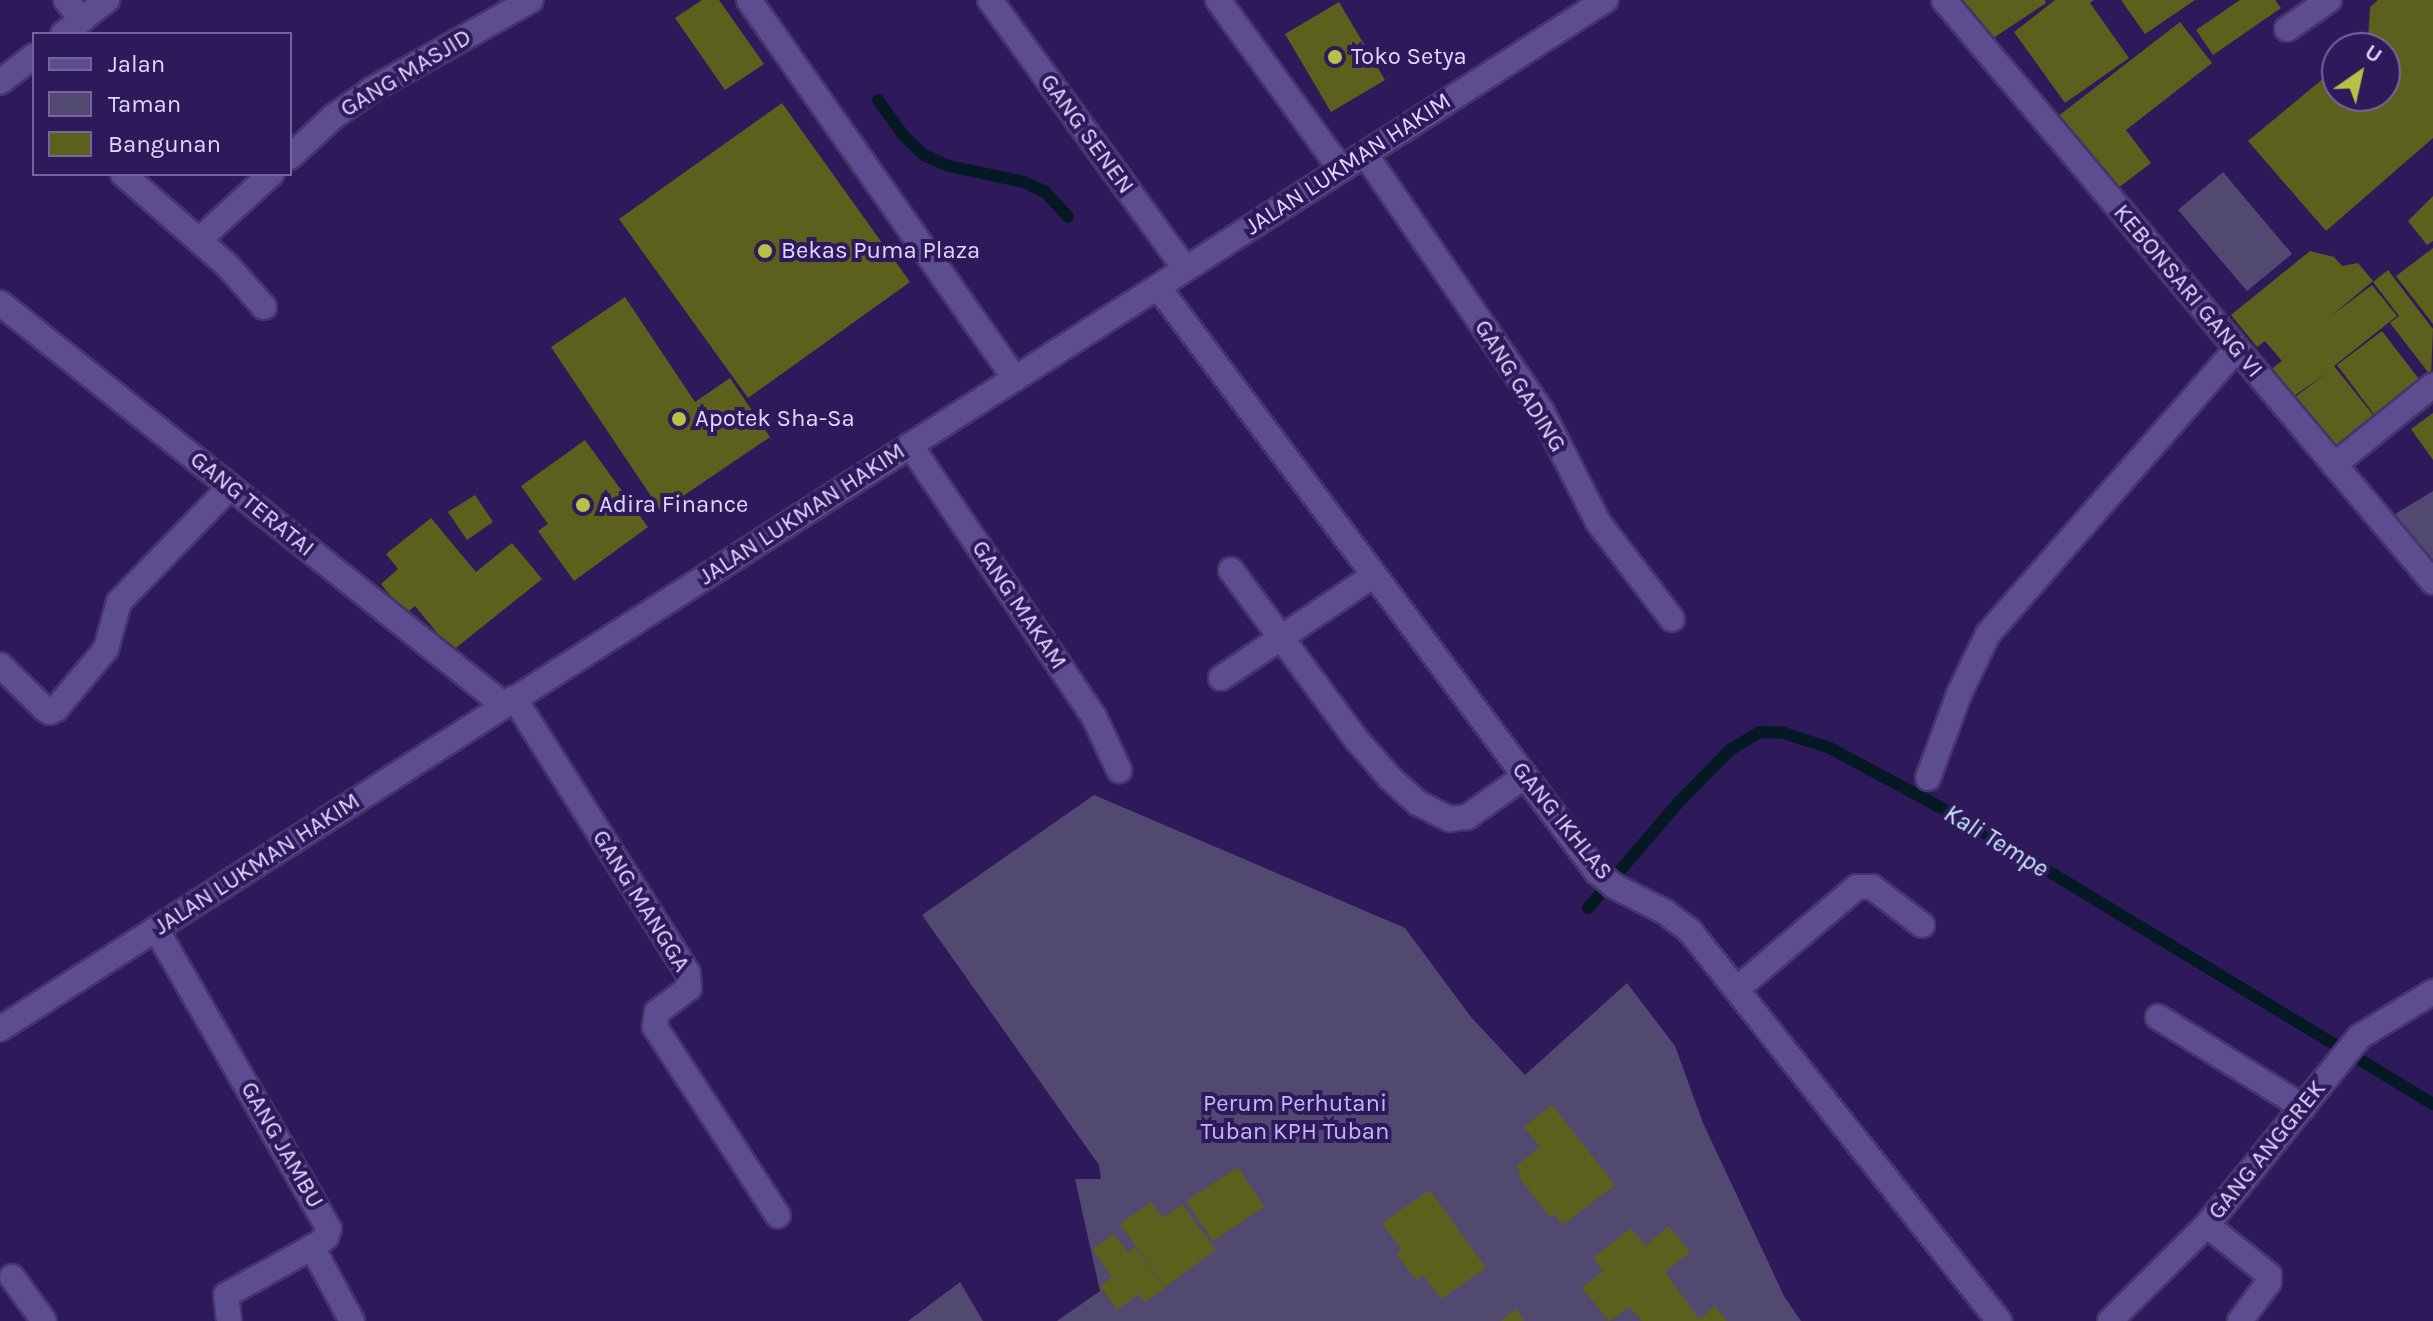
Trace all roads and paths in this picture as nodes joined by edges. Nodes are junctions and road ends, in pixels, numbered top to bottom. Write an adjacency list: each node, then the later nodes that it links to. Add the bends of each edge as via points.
1 (66, 0): 10 (street)
2 (107, 0): 10 (street)
3 (531, 0): 15 (street, GANG MASJID, via 366,94)
4 (749, 0): 25 (street)
5 (990, 0): 20 (street, GANG SENEN)
6 (1218, 0): 16 (street)
7 (1605, 0): 14 (street, JALAN LUKMAN HAKIM)
8 (1944, 0): 24 (street, KEBONSARI GANG VI)
9 (2329, 0): 11 (street)
10 (75, 28)
11 (2287, 29)
12 (32, 58): 13 (street)
13 (0, 82)
14 (1365, 154): 16 (street, JALAN LUKMAN HAKIM); 33 (street, GANG GADING, via 1542,412 1598,522)
15 (292, 155)
16 (1341, 169): 20 (street, JALAN LUKMAN HAKIM)
17 (125, 176): 19 (street)
18 (269, 176): 19 (street)
19 (199, 240): 23 (street)
20 (1185, 268): 21 (street, JALAN LUKMAN HAKIM)
21 (1158, 287): 25 (street, JALAN LUKMAN HAKIM); 31 (street, GANG IKHLAS)
22 (0, 303): 29 (street, GANG TERATAI)
23 (264, 307)
24 (2237, 349): 28 (street, KEBONSARI GANG VI); 40 (street, via 1988,634)
25 (1015, 378): 27 (street, JALAN LUKMAN HAKIM)
26 (2433, 385): 28 (street)
27 (910, 445): 37 (street, JALAN LUKMAN HAKIM); 38 (street, GANG MAKAM, via 1094,717)
28 (2334, 465): 32 (street, KEBONSARI GANG VI)
29 (230, 487): 35 (street, via 119,602 106,649 52,711); 37 (street, GANG TERATAI)
30 (1231, 570): 34 (street)
31 (1374, 575): 34 (street); 39 (street, GANG IKHLAS)
32 (2433, 582)
33 (1672, 619)
34 (1281, 638): 36 (street); 39 (street, via 1375,761 1430,811 1450,819 1467,817)
35 (0, 665)
36 (1221, 678)
37 (509, 702): 42 (street, JALAN LUKMAN HAKIM); 48 (street, GANG MANGGA, via 688,973 689,988 657,1012 655,1027)
38 (1119, 770)
39 (1525, 776): 43 (street, GANG IKHLAS, via 1597,872 1690,931)
40 (1928, 778)
41 (1922, 925): 43 (street, via 1872,887 1857,887)
42 (156, 929): 46 (street, JALAN LUKMAN HAKIM); 50 (street, GANG JAMBU, via 326,1220 329,1232)
43 (1737, 989): 55 (street, GANG IKHLAS)
44 (2433, 992): 47 (street, GANG ANGGREK, via 2353,1043)
45 (2158, 1017): 47 (street)
46 (0, 1029)
47 (2303, 1107): 49 (street, GANG ANGGREK)
48 (778, 1216)
49 (2207, 1225): 56 (street, GANG ANGGREK); 57 (street, via 2269,1275)
50 (312, 1247): 53 (street, GANG JAMBU, via 226,1295); 54 (street)
51 (12, 1277): 52 (street)
52 (44, 1321)
53 (229, 1321)
54 (352, 1321)
55 (1999, 1321)
56 (2110, 1321)
57 (2240, 1321)

